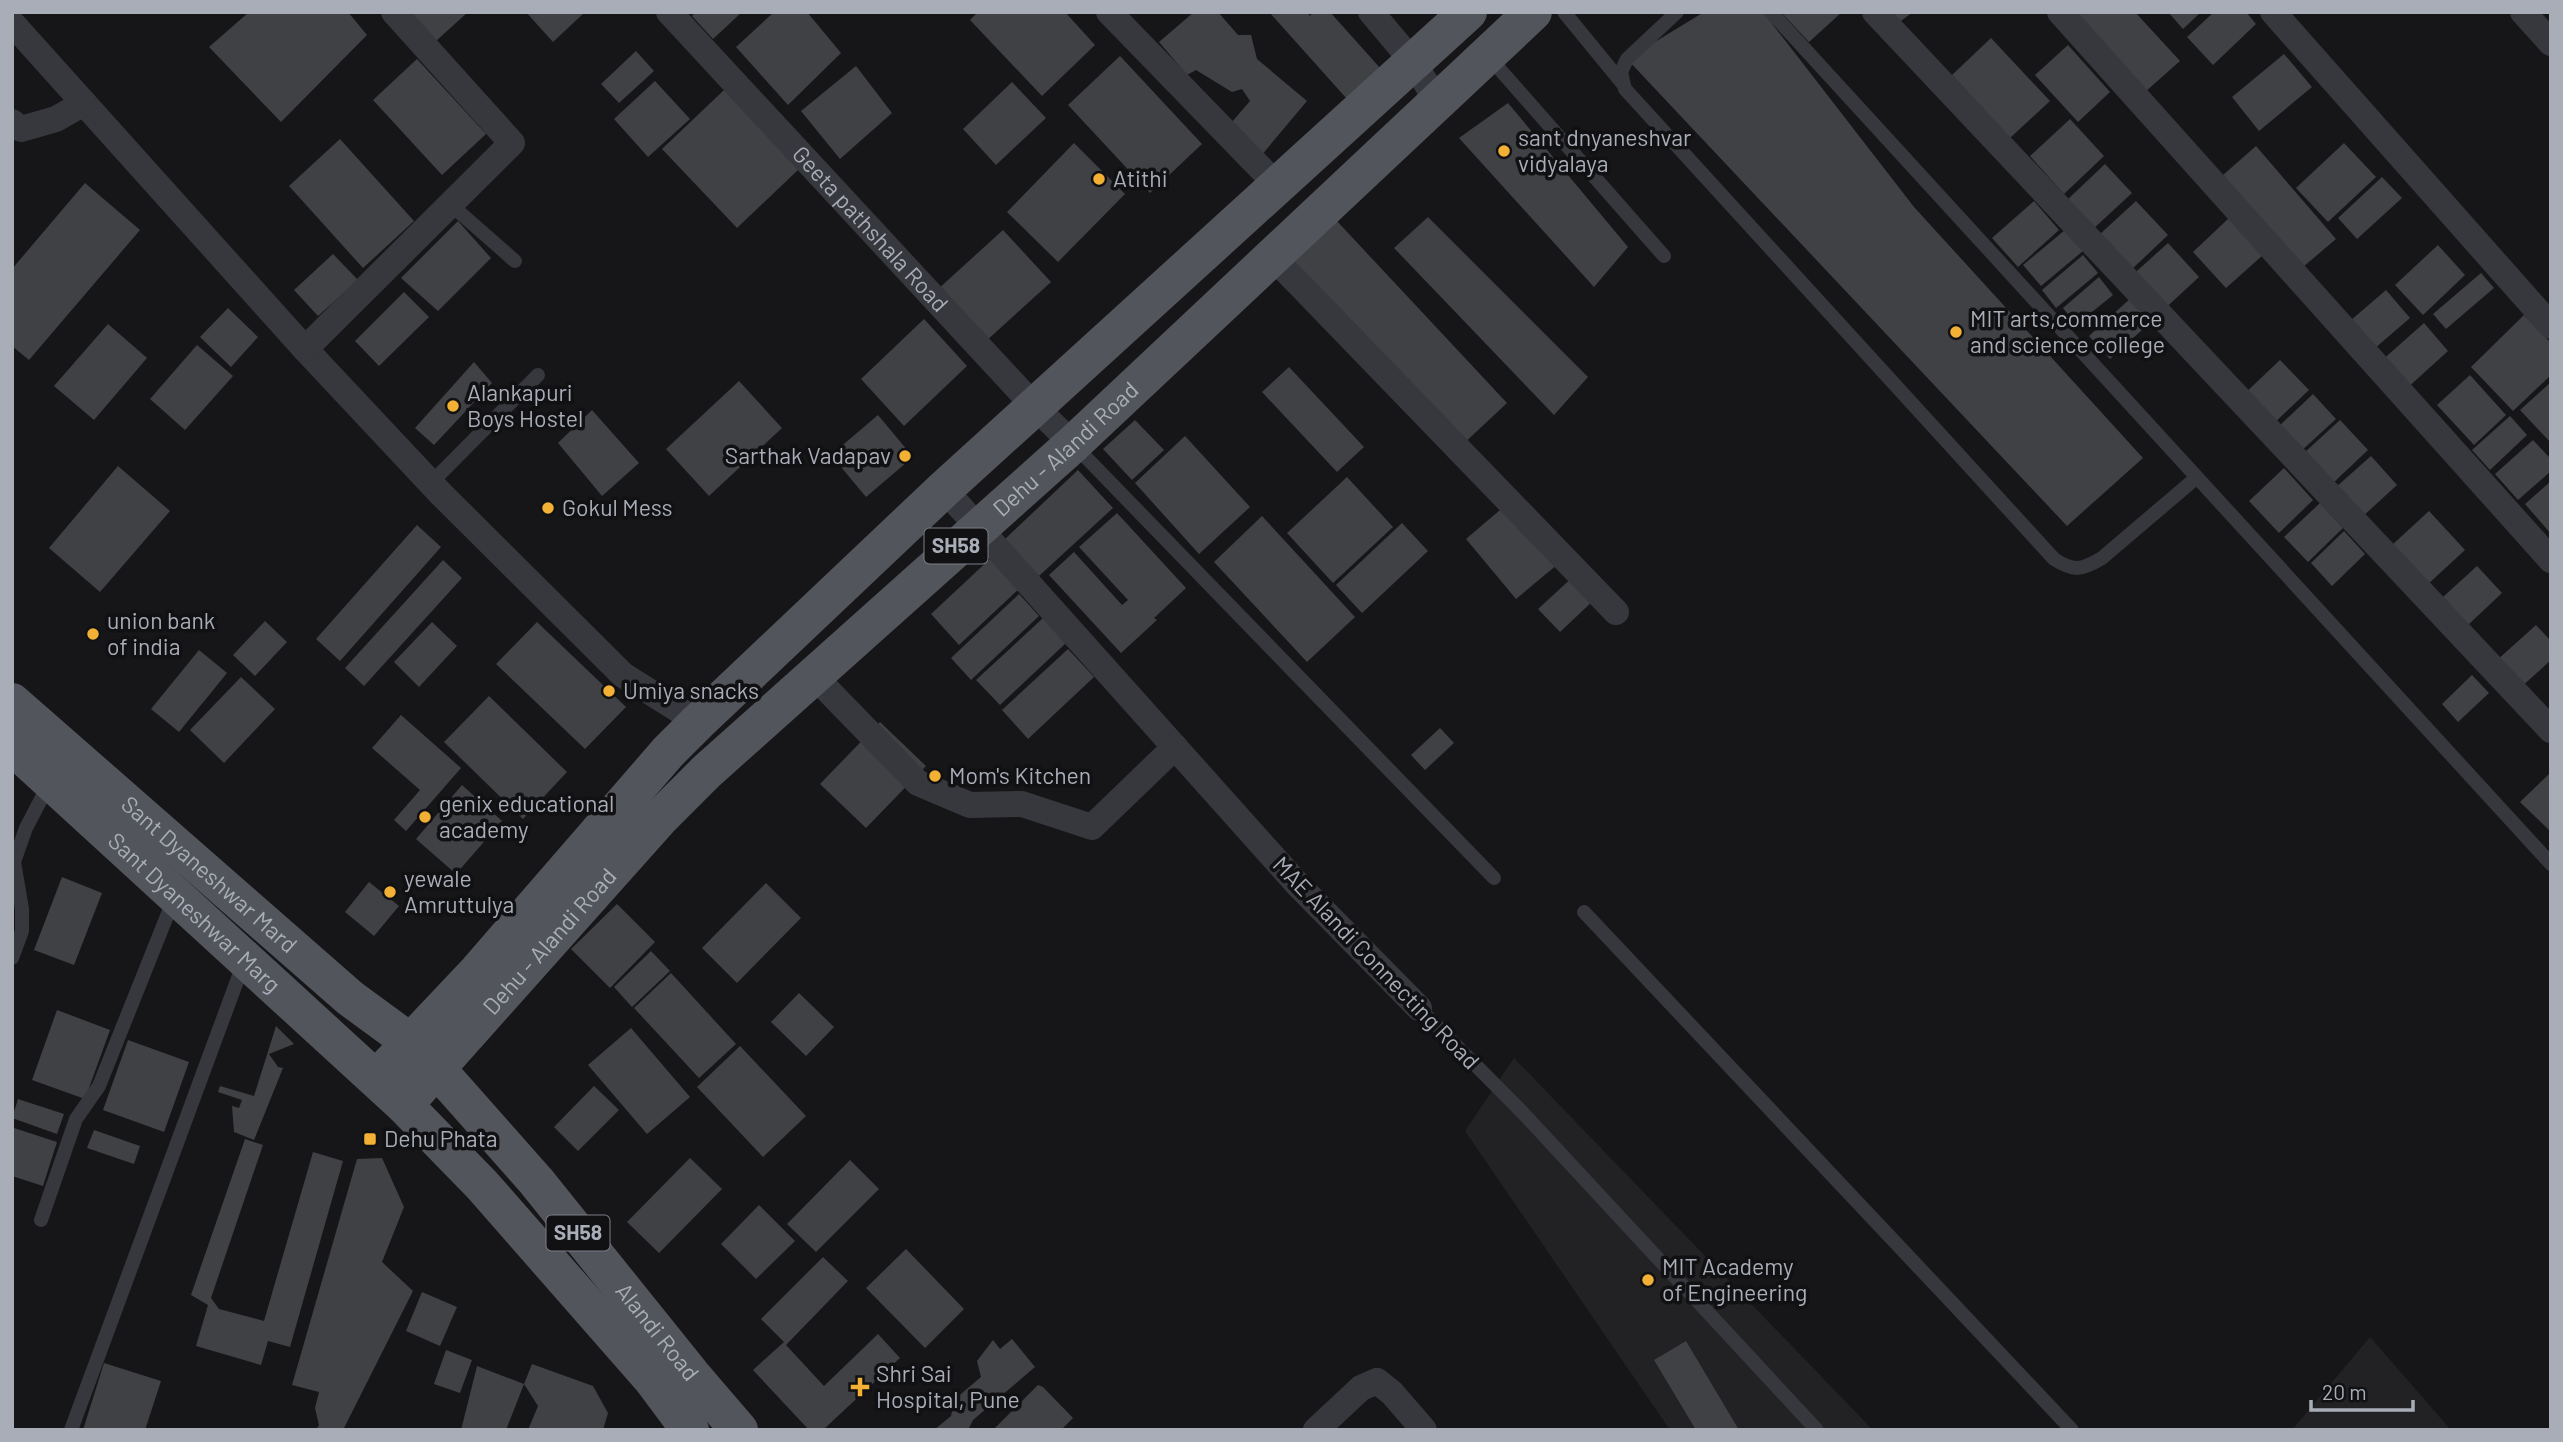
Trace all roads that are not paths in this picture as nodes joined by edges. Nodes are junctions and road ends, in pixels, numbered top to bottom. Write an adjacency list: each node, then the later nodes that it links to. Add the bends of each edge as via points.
1 (394, 12): 23 (street, via 512,143)
2 (1109, 12): 22 (street)
3 (1371, 12): 17 (street)
4 (1468, 12): 17 (main road, Dehu - Alandi Road / SH58)
5 (1533, 12): 16 (main road, Dehu - Alandi Road / SH58)
6 (1563, 12): 18 (lane)
7 (1677, 12): 18 (lane, via 1627,59 1620,72)
8 (1770, 12): 32 (lane)
9 (1875, 12): 41 (street)
10 (2060, 12): 36 (street)
11 (2273, 12): 27 (street)
12 (2523, 12): 15 (street)
13 (677, 15): 30 (street, Geeta pathshala Road)
14 (12, 23): 20 (street)
15 (2551, 43)
16 (1487, 55): 19 (main road, Dehu - Alandi Road / SH58); 25 (lane)
17 (1413, 62): 19 (street); 22 (main road, Dehu - Alandi Road / SH58)
18 (1624, 84): 32 (lane, via 1646,115 2054,559 2068,568 2086,568)
19 (1437, 101): 24 (main road, Dehu - Alandi Road / SH58)
20 (84, 103): 21 (street, via 56,119 21,129); 28 (street)
21 (12, 122)
22 (1277, 186): 30 (main road, Dehu - Alandi Road / SH58)
23 (450, 204): 26 (lane); 28 (street)
24 (1272, 256): 31 (main road, Dehu - Alandi Road / SH58); 37 (street)
25 (1664, 256)
26 (515, 261)
27 (2551, 327)
28 (305, 349): 33 (street)
29 (538, 375): 33 (lane)
30 (1035, 407): 31 (street, Geeta pathshala Road); 34 (main road, Dehu - Alandi Road / SH58)
31 (1073, 444): 35 (main road, Dehu - Alandi Road / SH58); 47 (lane)
32 (2196, 478): 46 (lane)
33 (431, 483): 40 (street, via 623,675)
34 (944, 489): 35 (street, MAE Alandi Connecting Road); 40 (main road, Dehu - Alandi Road / SH58)
35 (978, 527): 38 (main road, Dehu - Alandi Road / SH58); 43 (street, MAE Alandi Connecting Road)
36 (2551, 560)
37 (1616, 612)
38 (813, 675): 43 (street, via 918,783 970,805 1022,804 1092,827); 53 (main road, Dehu - Alandi Road / SH58, via 706,772)
39 (14, 707): 45 (main road, Sant Dyaneshwar Mard)
40 (698, 722): 53 (main road, Dehu - Alandi Road / SH58, via 478,971)
41 (2551, 730)
42 (12, 746): 44 (main road, Sant Dyaneshwar Marg)
43 (1175, 747): 52 (street, MAE Alandi Connecting Road, via 1300,887)
44 (51, 781): 45 (main road, Sant Dyaneshwar Marg); 50 (lane, via 14,862 22,931)
45 (106, 807): 48 (main road, Sant Dyaneshwar Marg)
46 (2551, 864)
47 (1494, 878)
48 (188, 880): 51 (main road, Sant Dyaneshwar Marg); 53 (main road, Sant Dyaneshwar Mard); 56 (lane, via 99,1086 76,1118)
49 (1584, 912): 63 (lane)
50 (12, 958)
51 (245, 958): 54 (main road, Sant Dyaneshwar Marg); 57 (lane)
52 (1419, 1008): 62 (lane, MAE Alandi Connecting Road, via 1523,1113)
53 (423, 1055): 54 (main road, Dehu - Alandi Road / SH58); 55 (main road, Dehu - Alandi Road / SH58); 59 (main road, Alandi Road / SH58, via 536,1181)
54 (376, 1079): 55 (main road, SH58)
55 (404, 1105): 58 (main road, SH58, via 482,1185 652,1379)
56 (41, 1220)
57 (71, 1430)
58 (690, 1430)
59 (740, 1430)
60 (1316, 1430): 61 (street, via 1361,1388 1377,1381)
61 (1424, 1430)
62 (1816, 1430)
63 (2073, 1430)

